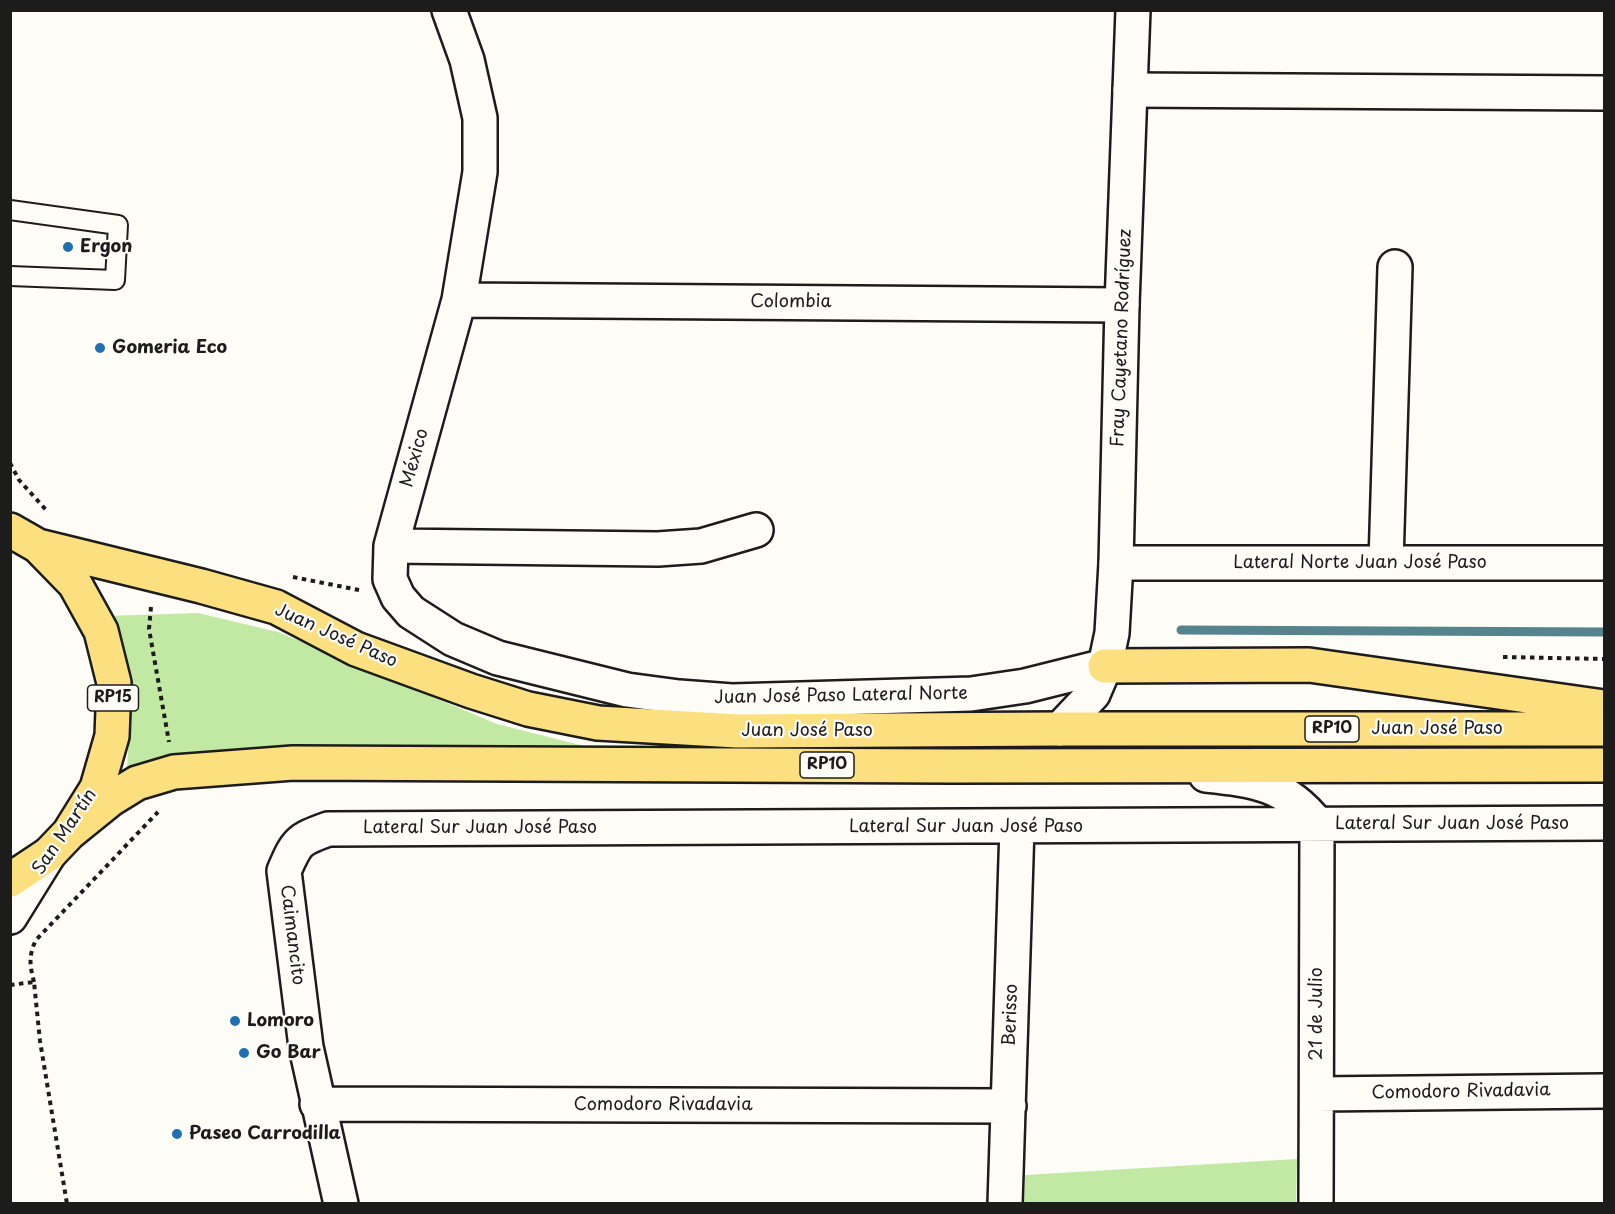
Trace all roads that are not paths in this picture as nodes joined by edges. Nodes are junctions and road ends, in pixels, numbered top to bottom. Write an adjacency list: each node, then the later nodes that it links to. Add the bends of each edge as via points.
1 (449, 10): 8 (street, México, via 480,118 480,172)
2 (1133, 10): 3 (street, Fray Cayetano Rodríguez)
3 (1130, 90): 4 (street); 9 (street, Fray Cayetano Rodríguez)
4 (1605, 93)
5 (10, 210): 7 (lane, via 118,225 116,280)
6 (1395, 267): 15 (street)
7 (10, 276)
8 (459, 300): 9 (street, Colombia); 13 (street, México)
9 (1122, 305): 14 (street, Fray Cayetano Rodríguez)
10 (10, 530): 12 (highway, San Martín / RP15)
11 (756, 530): 13 (street, via 701,546 658,549)
12 (38, 546): 19 (highway, Juan José Paso / RP10, via 276,607 356,649 461,687 528,709 598,723 737,731); 27 (highway, San Martín / RP15, via 75,584 86,603 101,631 114,683 112,736 97,788)
13 (391, 546): 17 (street, Juan José Paso Lateral Norte, via 390,579 398,597 411,612 453,639 498,658 627,690 732,701 970,694 1025,686)
14 (1116, 562): 15 (street, Lateral Norte Juan José Paso); 17 (street, Fray Cayetano Rodríguez, via 1112,633)
15 (1386, 562): 16 (street, Lateral Norte Juan José Paso)
16 (1605, 563)
17 (1105, 666): 18 (highway, via 1309,665); 19 (street, Fray Cayetano Rodríguez, via 1093,694)
18 (1605, 707)
19 (1060, 729): 20 (highway, Juan José Paso / RP10)
20 (1605, 729)
21 (1605, 765): 22 (highway, Juan José Paso / RP10)
22 (1112, 766): 24 (street, via 1238,779 1280,790 1304,807); 27 (highway, Juan José Paso / RP10, via 293,763 174,772 137,783 111,799)
23 (1605, 823): 24 (street, Lateral Sur Juan José Paso)
24 (1317, 825): 25 (street, Lateral Sur Juan José Paso); 31 (street, 21 de Julio)
25 (1017, 827): 26 (street, Lateral Sur Juan José Paso); 33 (street, Berisso)
26 (328, 829): 32 (street, Caimancito, via 304,838 293,850 284,871)
27 (59, 843): 28 (highway, Juan José Paso / RP15); 29 (street, San Martín / RP15)
28 (10, 880)
29 (10, 917)
30 (1605, 1091): 31 (street, Comodoro Rivadavia)
31 (1317, 1094): 36 (street, 21 de Julio)
32 (317, 1104): 33 (street, Comodoro Rivadavia); 34 (street, Caimancito)
33 (1009, 1106): 35 (street, Berisso)
34 (340, 1203)
35 (1005, 1203)
36 (1316, 1203)

